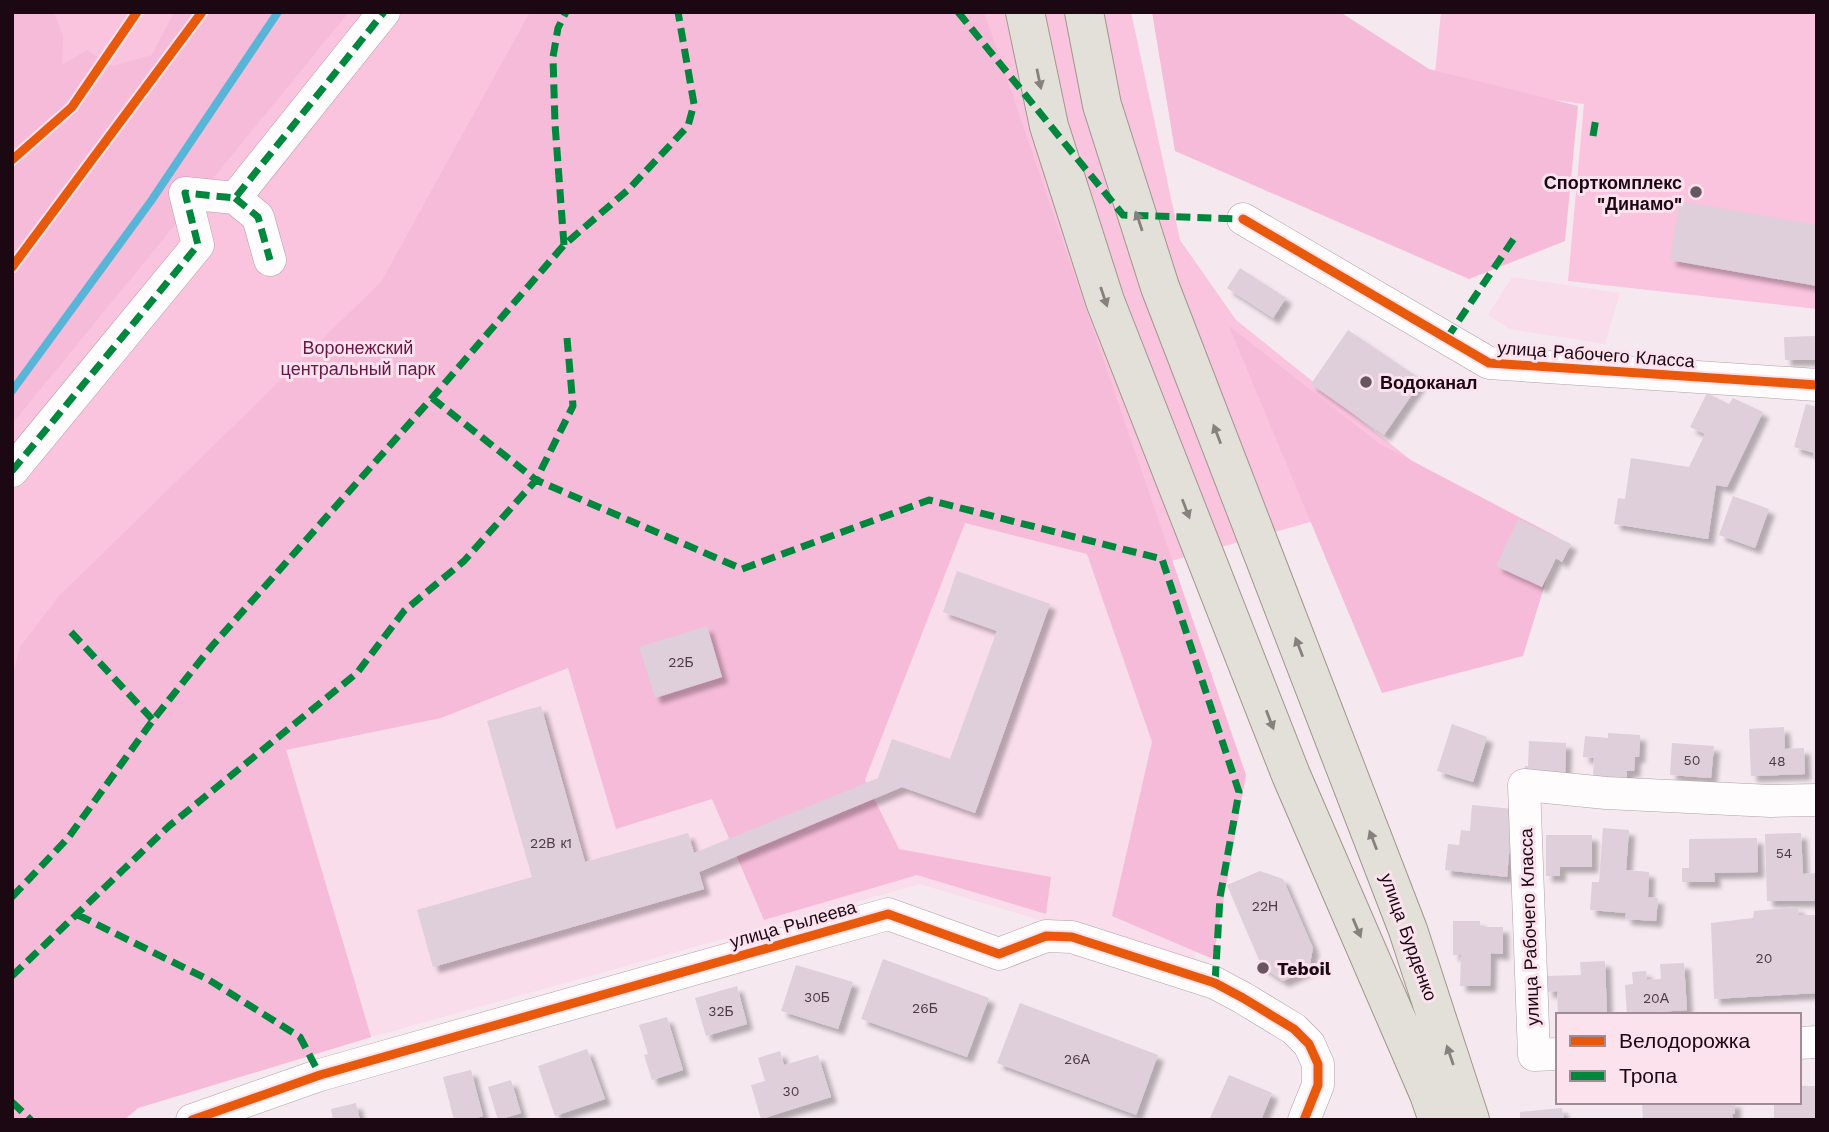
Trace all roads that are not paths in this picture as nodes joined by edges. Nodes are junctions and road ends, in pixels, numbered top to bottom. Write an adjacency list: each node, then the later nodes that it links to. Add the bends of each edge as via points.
1 (384, 12): 4 (street)
2 (1025, 12): 13 (main road, one-way to 13, via 1049,126 1105,302 1291,775)
3 (1084, 12): 14 (main road, улица Бурденко, one-way to 3, via 1408,930 1160,287 1102,105)
4 (235, 198): 6 (street, via 258,217); 8 (street, via 185,192 198,245)
5 (1243, 219): 7 (street, улица Рабочего Класса, via 1489,363)
6 (270, 260)
7 (1817, 385)
8 (12, 471)
9 (1817, 800): 10 (street, улица Рабочего Класса, via 1606,793 1524,785)
10 (1546, 1055)
11 (192, 1120): 12 (street, улица Рылеева, via 320,1075 888,914 999,954 1046,936 1072,937 1215,983 1294,1029 1309,1044 1318,1064 1318,1085)
12 (1304, 1120)
13 (1438, 1120)
14 (1470, 1120)

